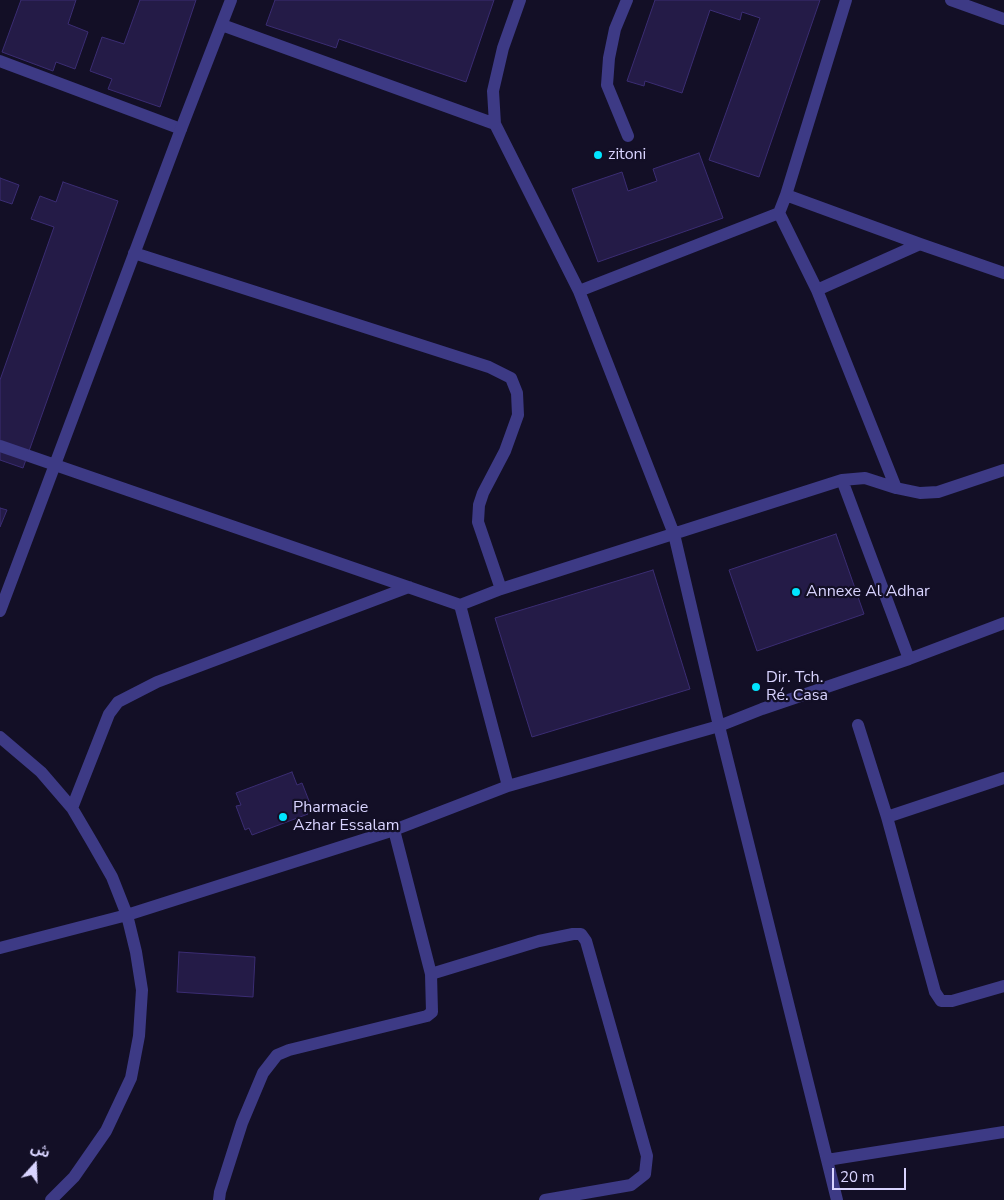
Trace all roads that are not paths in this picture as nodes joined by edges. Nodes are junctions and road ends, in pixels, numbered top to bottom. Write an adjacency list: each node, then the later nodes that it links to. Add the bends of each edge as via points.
1 (231, 0): 7 (street)
2 (520, 0): 9 (street, via 503,48 493,91)
3 (627, 0): 11 (street, via 615,28 607,85)
4 (846, 0): 12 (street)
5 (951, 0): 6 (street)
6 (1004, 19)
7 (222, 25): 9 (street); 10 (street)
8 (0, 61): 10 (street)
9 (495, 124): 18 (street)
10 (181, 129): 15 (street)
11 (628, 136)
12 (786, 194): 13 (street); 14 (street)
13 (779, 213): 17 (street); 18 (street)
14 (920, 244): 16 (street); 17 (street)
15 (134, 253): 20 (street); 26 (street, via 489,367 511,378 517,393 518,415 505,451 482,493 478,522)
16 (1004, 273)
17 (816, 290): 23 (street)
18 (580, 291): 24 (street)
19 (0, 446): 20 (street)
20 (54, 465): 25 (street); 28 (street)
21 (1004, 470): 23 (street, via 938,492 920,493)
22 (842, 480): 23 (street, via 865,478); 24 (street); 30 (street)
23 (896, 488)
24 (674, 534): 26 (street); 31 (street)
25 (409, 587): 27 (street); 36 (street, via 157,682 118,702 109,714)
26 (501, 589): 27 (street)
27 (460, 605): 35 (street)
28 (0, 611)
29 (1004, 625): 30 (street)
30 (909, 659): 31 (street)
31 (719, 726): 35 (street); 44 (street)
32 (858, 726): 37 (street)
33 (0, 737): 36 (street, via 41,772)
34 (1004, 778): 37 (street)
35 (508, 786): 38 (street)
36 (72, 808): 39 (street, via 112,877)
37 (887, 817): 42 (street, via 935,992 941,1001 952,1001)
38 (394, 830): 39 (street); 41 (street)
39 (127, 915): 40 (street); 45 (street, via 142,990 139,1036 131,1078 106,1131 74,1177)
40 (0, 948)
41 (431, 974): 46 (street, via 433,1006 427,1016 277,1055 263,1073 242,1123); 47 (street, via 539,941 573,934 581,934 586,941 647,1156 645,1174 631,1185)
42 (1004, 986)
43 (1004, 1132): 44 (street)
44 (826, 1160): 48 (street)
45 (51, 1200)
46 (219, 1200)
47 (545, 1200)
48 (837, 1200)

